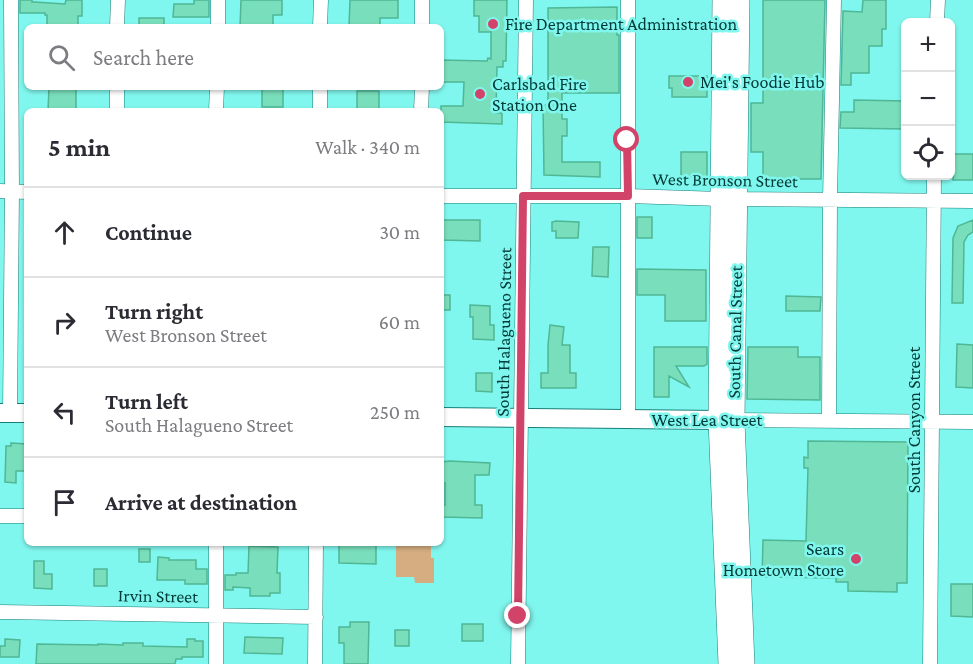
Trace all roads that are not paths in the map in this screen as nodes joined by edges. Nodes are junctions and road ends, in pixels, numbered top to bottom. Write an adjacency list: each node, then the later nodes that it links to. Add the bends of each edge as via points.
1 (11, 0): 26 (street)
2 (118, 0): 13 (street)
3 (218, 0): 14 (street)
4 (321, 0): 15 (street)
5 (422, 0): 16 (street)
6 (526, 0): 29 (street, South Halagueno Street)
7 (628, 0): 30 (street)
8 (723, 0): 31 (highway, South Canal Street)
9 (739, 0): 31 (highway, South Canal Street)
10 (834, 0): 32 (street)
11 (938, 0): 12 (street)
12 (937, 18)
13 (117, 24)
14 (218, 24)
15 (320, 24)
16 (422, 24)
17 (117, 90): 21 (street)
18 (217, 90): 22 (street)
19 (320, 90): 23 (street)
20 (422, 90): 24 (street)
21 (117, 108)
22 (216, 108)
23 (320, 108)
24 (421, 108)
25 (934, 180): 33 (street, South Canyon Street)
26 (6, 191): 27 (street); 35 (street)
27 (24, 192)
28 (444, 196): 29 (street, West Bronson Street)
29 (523, 196): 30 (street, West Bronson Street); 37 (street, South Halagueno Street)
30 (628, 196): 31 (street, West Bronson Street); 38 (street)
31 (729, 199): 32 (street, West Bronson Street); 39 (highway, South Canal Street)
32 (830, 200): 33 (street, West Bronson Street); 40 (street)
33 (933, 201): 34 (street, West Bronson Street); 41 (street, South Canyon Street)
34 (973, 201)
35 (12, 413)
36 (444, 417): 37 (main road, West Lea Street)
37 (521, 418): 38 (main road, West Lea Street); 52 (street, South Halagueno Street)
38 (628, 419): 39 (main road, West Lea Street)
39 (726, 420): 40 (street, West Lea Street); 53 (highway, South Canal Street); 54 (highway, South Canal Street)
40 (829, 421): 41 (street, West Lea Street)
41 (932, 422): 42 (street, West Lea Street); 55 (street, South Canyon Street)
42 (973, 422)
43 (0, 516): 44 (street)
44 (24, 516)
45 (216, 546): 48 (street)
46 (316, 546): 49 (street)
47 (0, 612): 48 (street, Irvin Street)
48 (216, 615): 49 (street, Irvin Street); 50 (street)
49 (316, 617): 51 (street)
50 (216, 664)
51 (315, 664)
52 (518, 664)
53 (729, 664)
54 (744, 664)
55 (930, 664)

